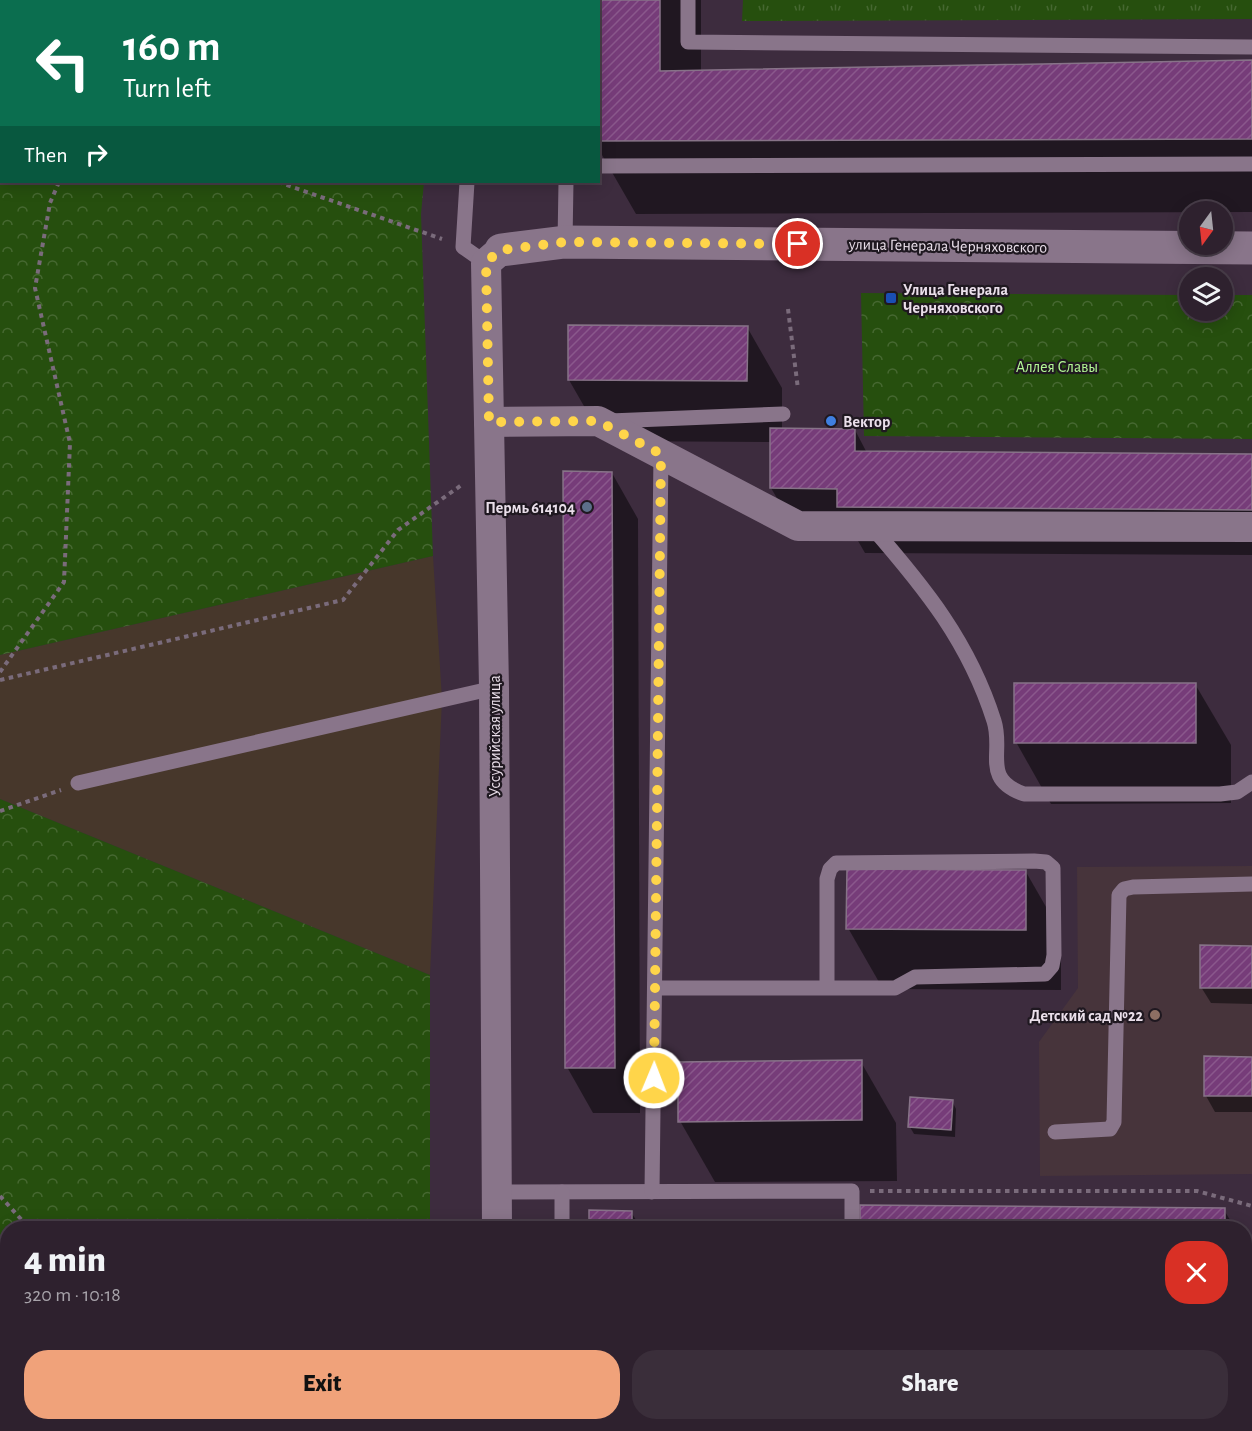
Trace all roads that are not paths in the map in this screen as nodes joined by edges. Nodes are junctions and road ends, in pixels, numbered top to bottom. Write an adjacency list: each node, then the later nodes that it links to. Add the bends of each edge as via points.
1 (688, 0): 2 (lane, via 688,42)
2 (1252, 47)
3 (1252, 164): 4 (lane)
4 (600, 166)
5 (467, 183): 9 (lane)
6 (566, 183): 7 (lane)
7 (565, 242): 8 (street, улица Генерала Черняховского); 9 (street, улица Генерала Черняховского)
8 (1252, 248)
9 (483, 253): 12 (street, Уссурийская улица)
10 (783, 414): 11 (lane)
11 (598, 421): 12 (street); 13 (street)
12 (489, 422): 16 (street, Уссурийская улица)
13 (661, 454): 14 (street, via 798,526); 20 (lane)
14 (871, 526): 15 (street); 17 (lane, via 926,588 972,662 995,724 1000,779 1012,790 1024,794 1220,794 1237,792)
15 (1252, 527)
16 (494, 688): 18 (lane); 24 (street, Уссурийская улица)
17 (1252, 782)
18 (78, 783)
19 (1252, 884): 22 (lane, via 1132,887 1119,895 1114,1122 1110,1129 1099,1131)
20 (655, 988): 21 (lane); 23 (lane)
21 (827, 988): 21 (lane, via 895,987 915,976 1045,974 1054,955 1053,868 1046,862 1034,861 836,863 827,879)
22 (1055, 1132)
23 (652, 1191): 25 (lane); 28 (lane, via 852,1191)
24 (497, 1192): 25 (lane); 26 (street, Уссурийская улица)
25 (562, 1192): 27 (lane)
26 (497, 1221)
27 (562, 1221)
28 (852, 1221)

